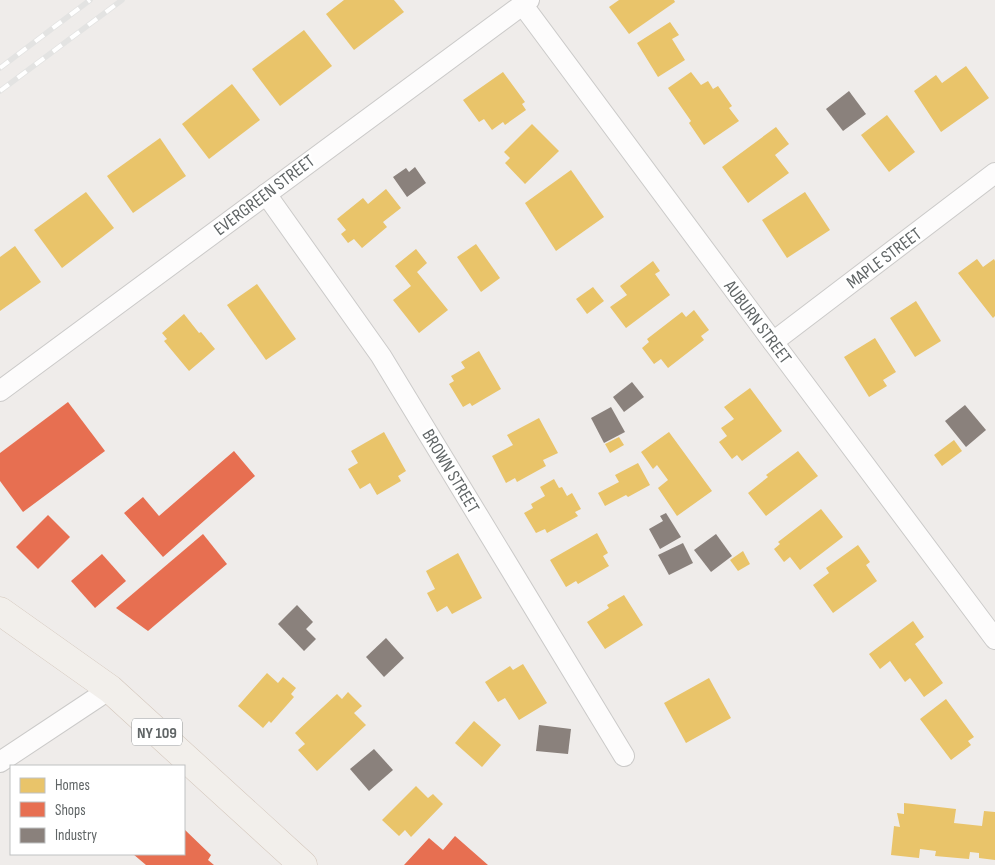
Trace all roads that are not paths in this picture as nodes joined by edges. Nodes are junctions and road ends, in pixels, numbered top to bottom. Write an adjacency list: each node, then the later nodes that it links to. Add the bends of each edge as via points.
1 (525, 2): 3 (street, EVERGREEN STREET); 4 (street, AUBURN STREET)
2 (995, 173): 4 (street, MAPLE STREET)
3 (266, 194): 5 (street, EVERGREEN STREET); 9 (street, BROWN STREET, via 381,356)
4 (773, 342): 7 (street, AUBURN STREET)
5 (0, 391)
6 (0, 612): 8 (main road, NY 109)
7 (995, 639)
8 (110, 689): 10 (street); 11 (main road, NY 109)
9 (624, 756)
10 (0, 762)
11 (303, 865)

